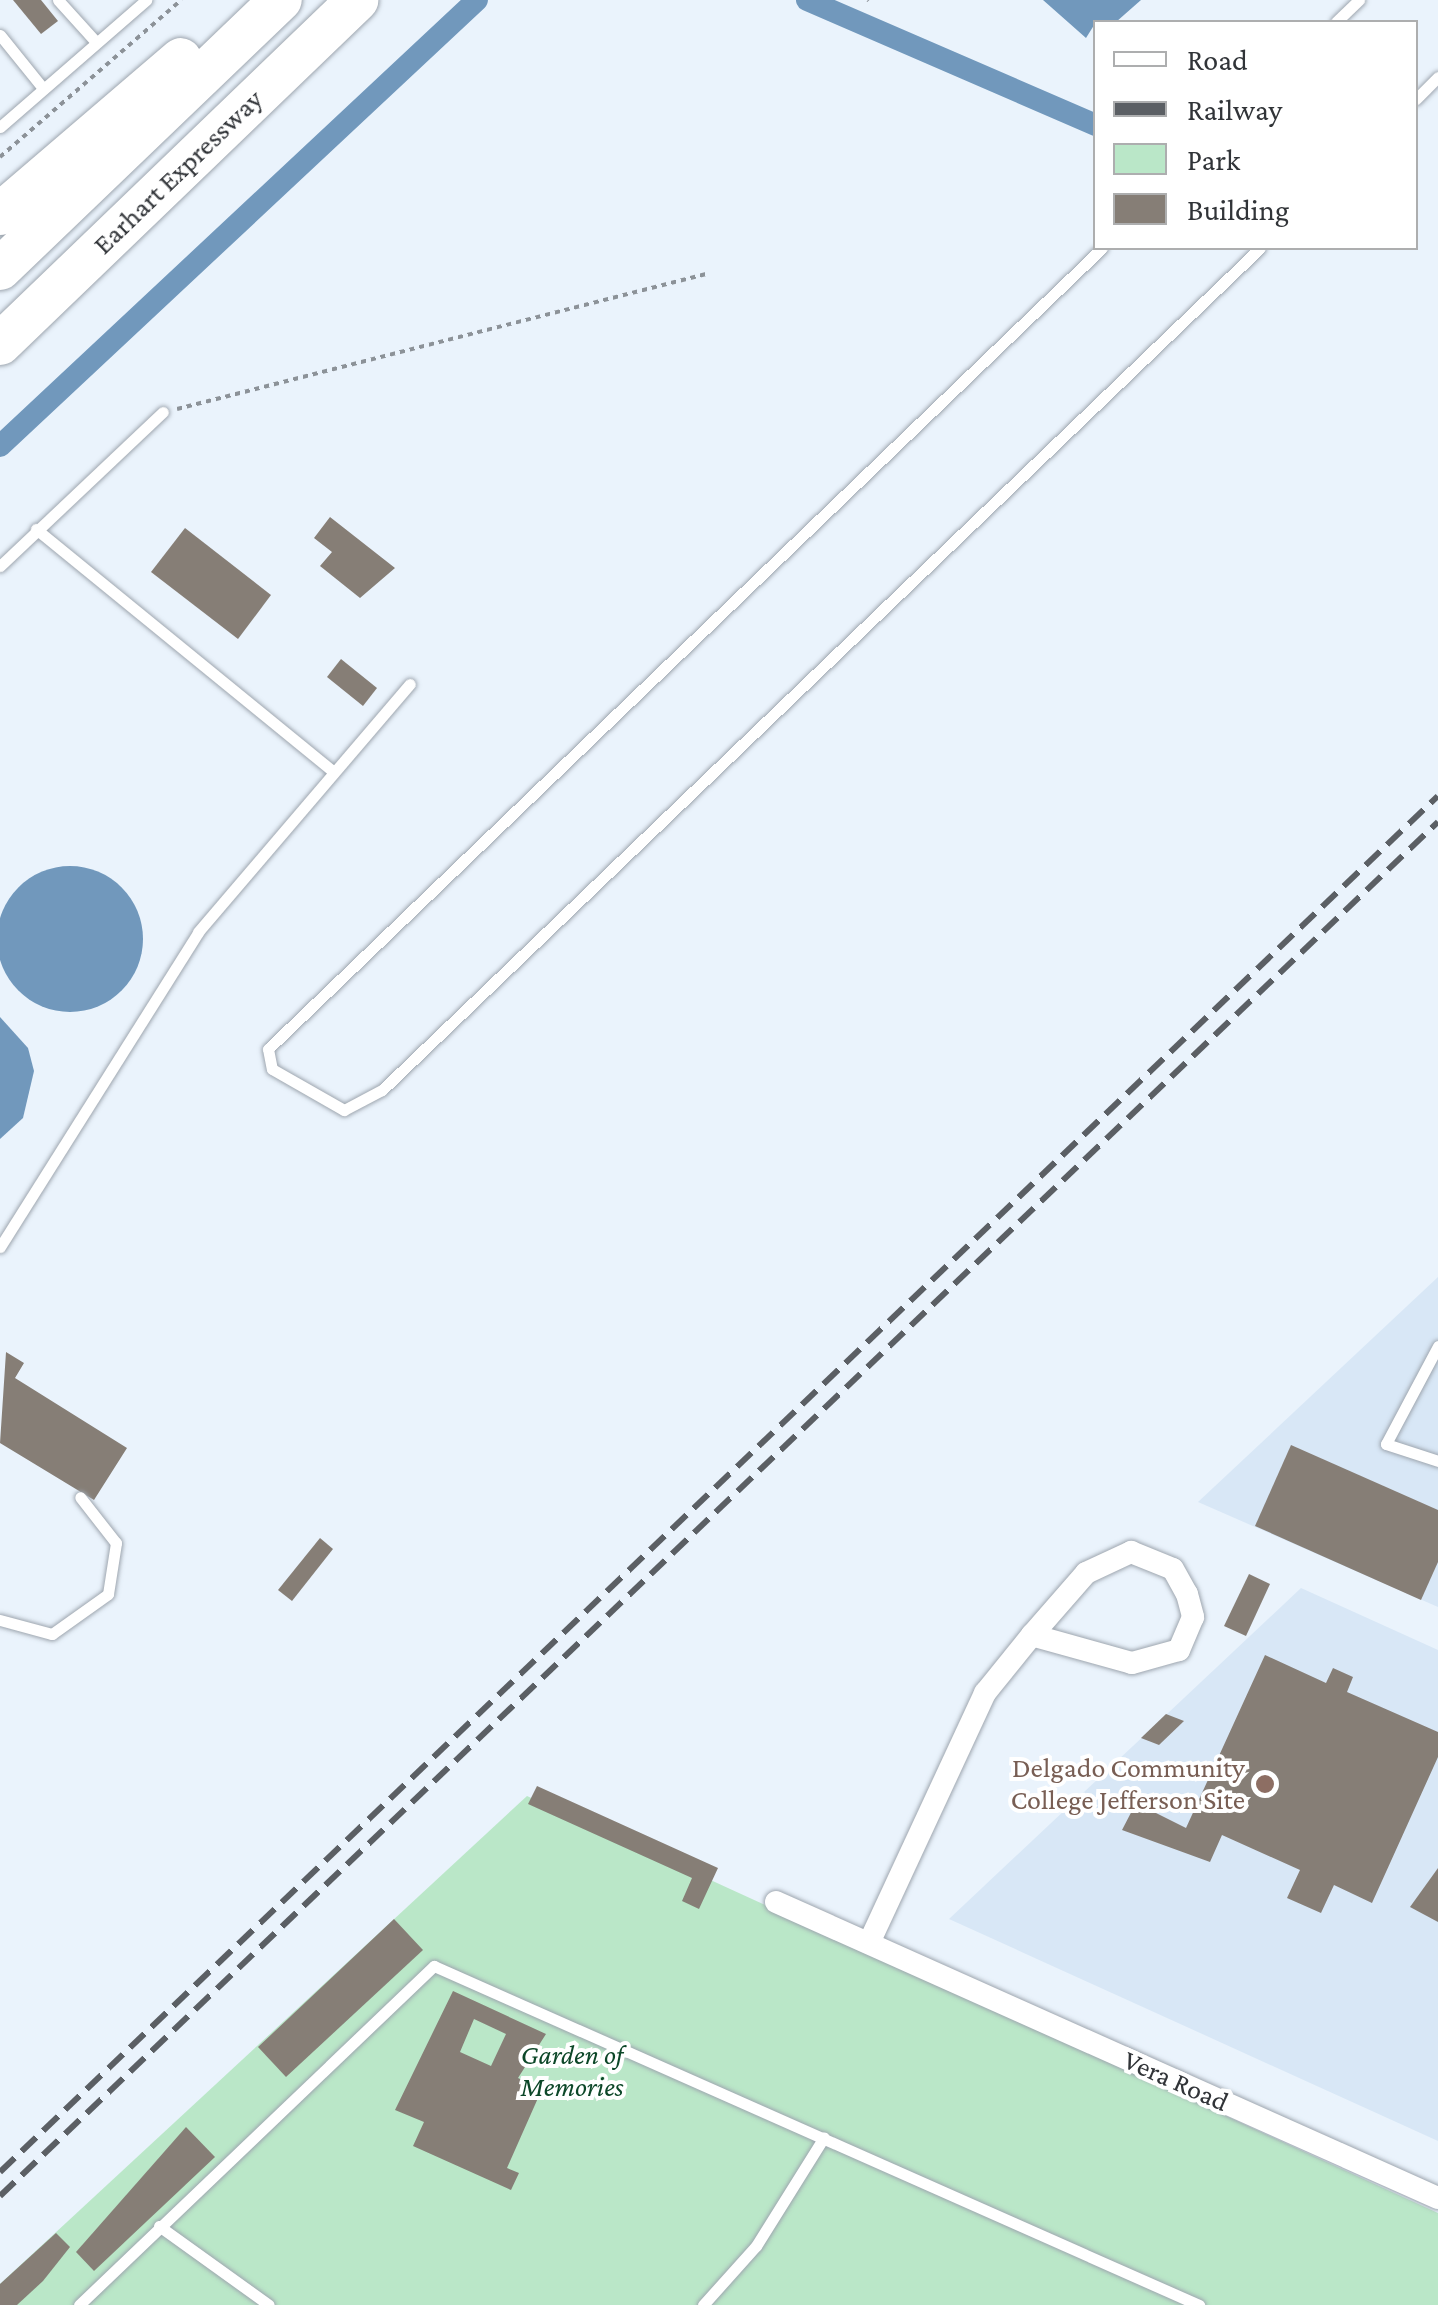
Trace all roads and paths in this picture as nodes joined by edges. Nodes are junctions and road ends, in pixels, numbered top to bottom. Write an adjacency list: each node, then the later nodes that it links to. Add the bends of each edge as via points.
1 (58, 0): 10 (lane)
2 (146, 0): 10 (lane)
3 (180, 0): 15 (path)
4 (249, 0): 16 (highway)
5 (281, 0): 19 (highway, Earhart Expressway)
6 (356, 0): 21 (highway, Earhart Expressway)
7 (1359, 0): 8 (lane)
8 (1338, 20)
9 (0, 35): 12 (lane)
10 (96, 42): 12 (lane)
11 (1438, 77): 13 (lane)
12 (42, 87): 14 (lane)
13 (1418, 96)
14 (0, 127)
15 (0, 157)
16 (0, 214)
17 (1100, 250): 18 (lane, via 268,1049 272,1069 344,1110 382,1090)
18 (1258, 250)
19 (0, 269)
20 (706, 274): 22 (path)
21 (0, 344)
22 (163, 412): 23 (lane)
23 (36, 530): 24 (lane); 26 (lane)
24 (0, 566)
25 (410, 684): 26 (lane)
26 (330, 769): 27 (lane, via 198,932)
27 (0, 1247)
28 (1438, 1346): 29 (lane, via 1386,1444)
29 (1438, 1461)
30 (80, 1497): 31 (lane, via 116,1543 108,1594 52,1634)
31 (0, 1620)
32 (1032, 1635): 32 (street, via 1086,1573 1132,1552 1172,1569 1193,1616 1179,1650 1154,1663); 34 (street, via 985,1693)
33 (776, 1902): 34 (street, Vera Road)
34 (869, 1943): 36 (street, Vera Road)
35 (824, 2137): 37 (lane, via 434,1966); 40 (lane, via 756,2246); 41 (lane)
36 (1438, 2198)
37 (159, 2226): 38 (lane); 39 (lane)
38 (79, 2305)
39 (269, 2305)
40 (703, 2305)
41 (1199, 2305)

